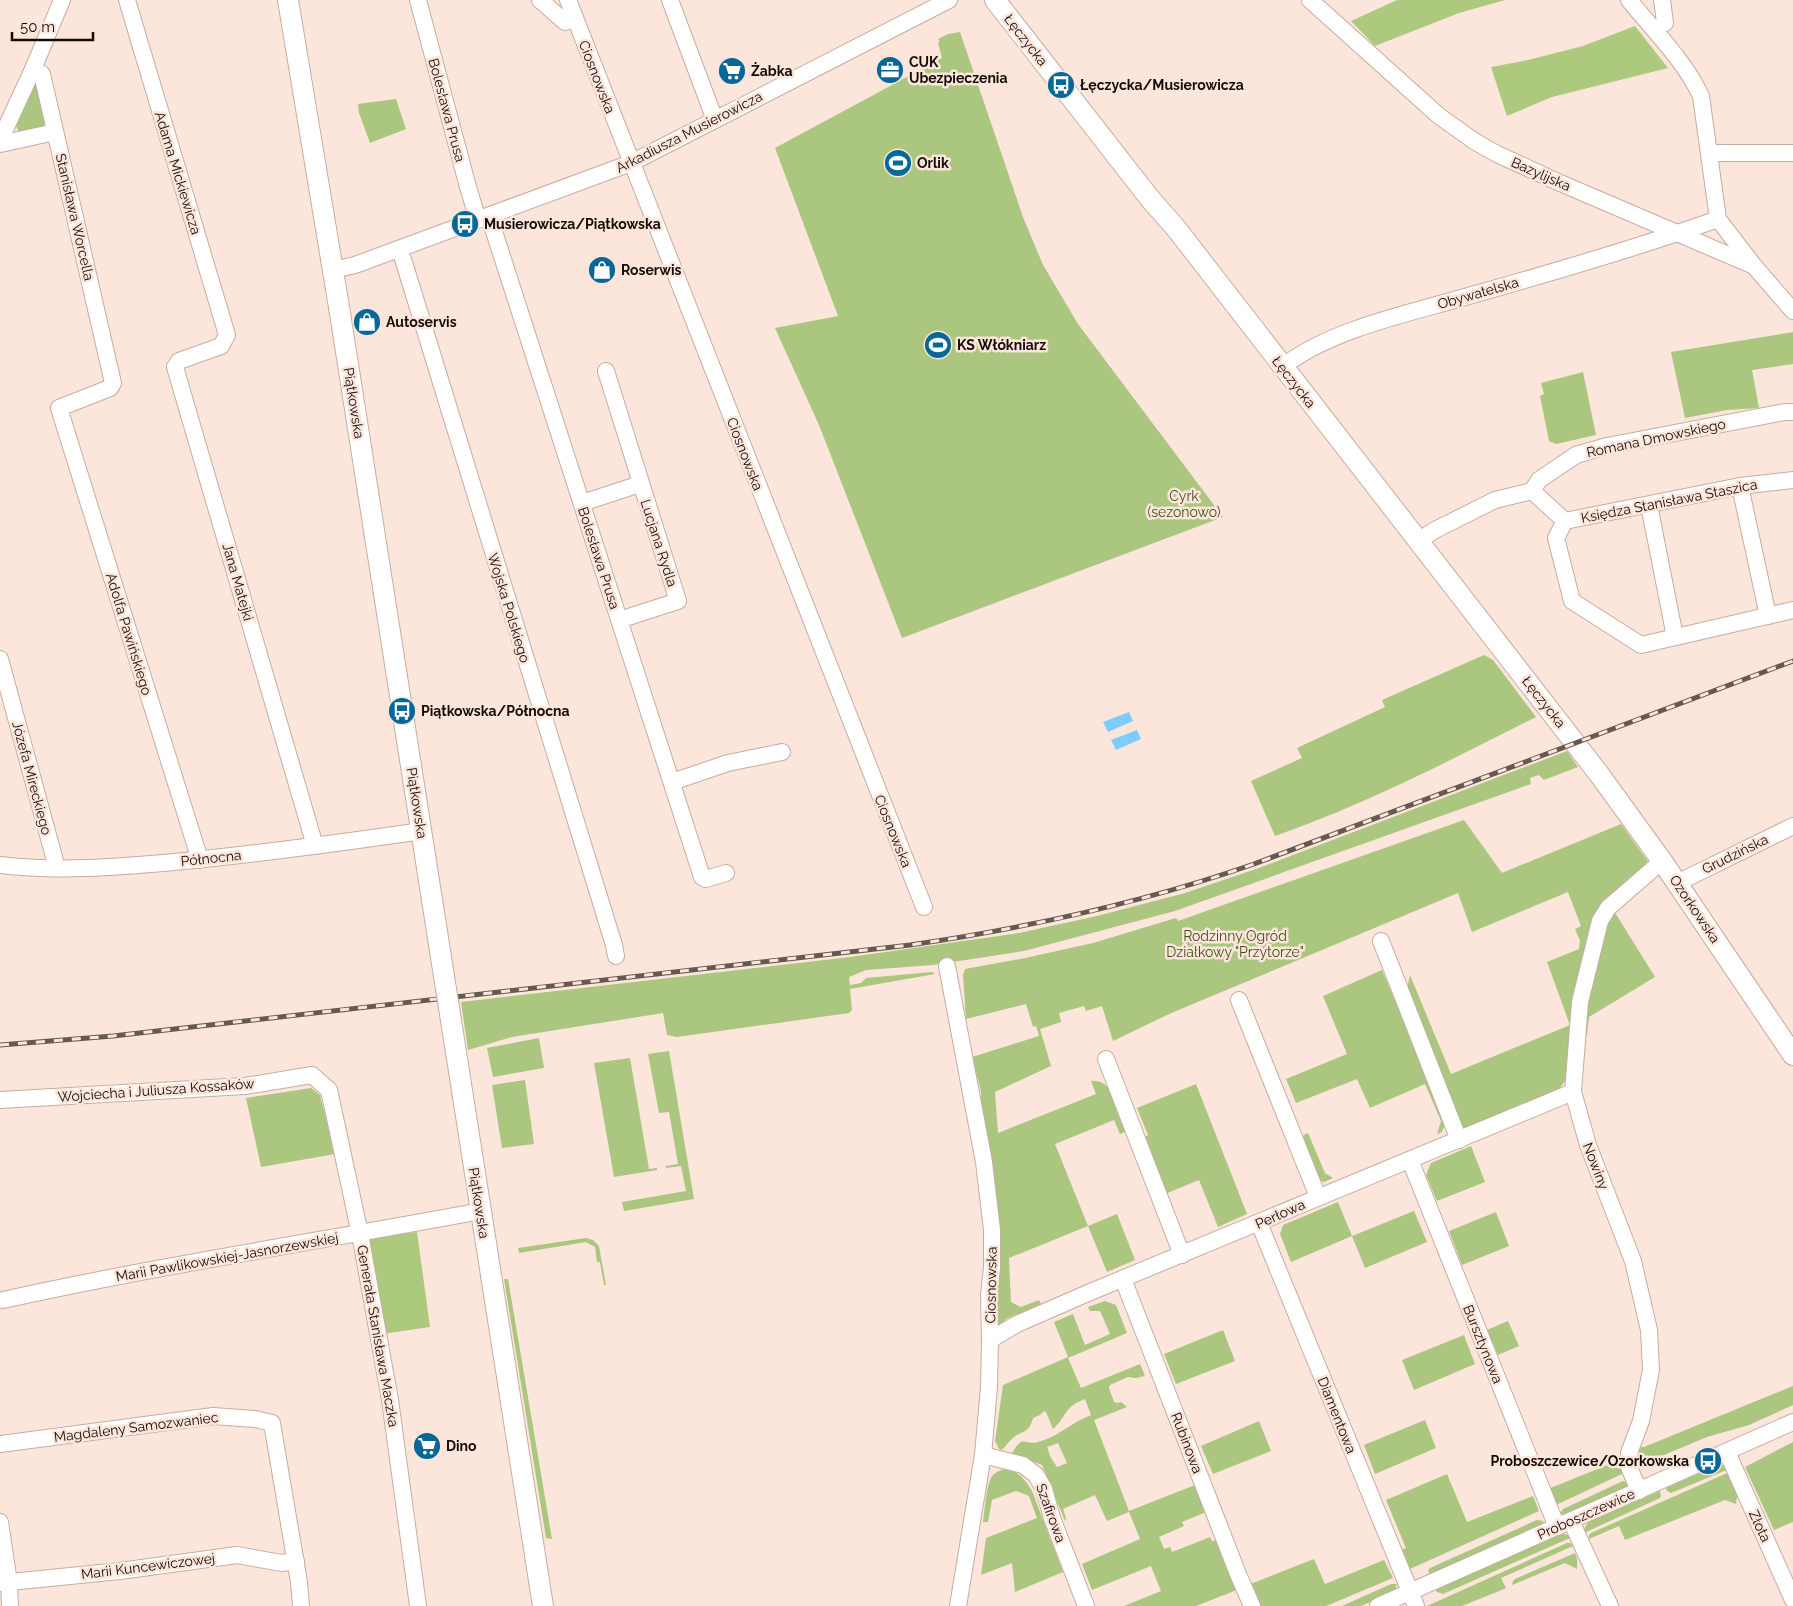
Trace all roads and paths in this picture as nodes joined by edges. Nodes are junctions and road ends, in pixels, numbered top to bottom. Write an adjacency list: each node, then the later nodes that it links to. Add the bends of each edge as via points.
1 (62, 0): 15 (street)
2 (127, 0): 29 (street, Adama Mickiewicza, via 227,336)
3 (288, 0): 27 (main road, Piątkowska)
4 (418, 0): 22 (street, Bolesława Prusa, via 468,187)
5 (540, 0): 13 (street, via 565,22)
6 (568, 0): 13 (street, Ciosnowska)
7 (670, 0): 16 (street)
8 (949, 0): 16 (street, Arkadiusza Musierowicza)
9 (995, 0): 30 (main road, Łęczycka)
10 (1310, 0): 24 (street, Bazylijska, via 1439,116 1474,141 1558,182)
11 (1629, 0): 19 (street, via 1693,78 1701,96)
12 (1662, 0): 14 (street)
13 (575, 18): 21 (street, Ciosnowska)
14 (1665, 23)
15 (34, 69): 17 (street, Stanisława Worcella, via 42,74); 18 (street, via 3,134)
16 (715, 120): 21 (street, Arkadiusza Musierowicza)
17 (55, 132): 18 (street); 32 (street, Stanisława Worcella, via 114,383 110,388)
18 (2, 144)
19 (1709, 153): 20 (street); 23 (street)
20 (1793, 153)
21 (631, 163): 22 (street, Arkadiusza Musierowicza); 59 (street, Ciosnowska)
22 (484, 218): 27 (street, Arkadiusza Musierowicza); 38 (street, Bolesława Prusa)
23 (1718, 219): 24 (street, Obywatelska); 26 (street)
24 (1680, 233): 26 (street, Bazylijska); 30 (street, Obywatelska, via 1341,334 1298,355)
25 (403, 259): 61 (street, Wojska Polskiego)
26 (1754, 266): 28 (street, Bazylijska)
27 (333, 270): 51 (main road, Piątkowska)
28 (1790, 302)
29 (221, 346): 52 (street, Jana Matejki, via 179,361 175,367)
30 (1282, 367): 41 (main road, Łęczycka)
31 (606, 371): 35 (street, Lucjana Rydla)
32 (59, 408): 53 (street, Adolfa Pawińskiego)
33 (1793, 412): 37 (street, Romana Dmowskiego, via 1576,454 1539,480)
34 (1793, 480): 36 (street, Księdza Stanisława Staszica)
35 (640, 484): 38 (street, Lucjana Rydla); 44 (street, Lucjana Rydla, via 678,601)
36 (1740, 486): 39 (street, Księdza Stanisława Staszica); 43 (street)
37 (1532, 491): 40 (street, Księdza Stanisława Staszica); 41 (street, via 1495,500)
38 (582, 503): 44 (street, Bolesława Prusa)
39 (1649, 505): 40 (street, Księdza Stanisława Staszica); 45 (street)
40 (1565, 521): 45 (street, via 1556,538 1572,601 1641,645)
41 (1418, 541): 48 (main road, Łęczycka)
42 (1793, 610): 43 (street)
43 (1768, 616): 45 (street)
44 (619, 620): 49 (street, Bolesława Prusa)
45 (1675, 637)
46 (0, 659): 56 (street, Józefa Mireckiego)
47 (782, 752): 49 (street, via 728,763)
48 (1593, 766): 54 (main road, Ozorkowska)
49 (672, 782): 57 (street, Bolesława Prusa, via 702,877 706,879)
50 (1793, 826): 58 (street, Grudzińska)
51 (422, 831): 52 (street, Północna); 72 (main road, Piątkowska, bridge)
52 (315, 846): 53 (street, Północna)
53 (200, 860): 56 (street, Północna)
54 (1662, 861): 58 (main road, Ozorkowska); 67 (street, Nowiny, via 1608,908 1600,921 1580,1002)
55 (0, 865): 56 (street, Północna)
56 (57, 868)
57 (726, 873)
58 (1677, 883): 64 (main road, Ozorkowska)
59 (924, 907)
60 (1381, 941): 69 (street)
61 (616, 956)
62 (947, 966): 78 (street, Ciosnowska, via 984,1162 992,1230)
63 (1239, 1000): 71 (street)
64 (1793, 1055)
65 (1106, 1059): 75 (street)
66 (312, 1075): 68 (street, Wojciecha i Juliusza Kossaków, via 245,1086); 74 (street, Generała Stanisława Maczka, via 329,1090)
67 (1573, 1092): 69 (street, Perłowa); 83 (street, Nowiny, via 1588,1144 1633,1261 1649,1330 1651,1370 1641,1420 1629,1453 1629,1467)
68 (0, 1100)
69 (1459, 1140): 70 (street, Perłowa)
70 (1410, 1160): 71 (street, Perłowa); 85 (street, Bursztynowa)
71 (1318, 1197): 73 (street, Perłowa)
72 (481, 1211): 74 (street, Marii Pawlikowskiej-Jasnorzewskiej); 93 (main road, Piątkowska)
73 (1259, 1223): 75 (street, Perłowa); 88 (street, Diamentowa)
74 (360, 1234): 77 (street, Marii Pawlikowskiej-Jasnorzewskiej); 92 (street, Generała Stanisława Maczka, via 390,1400)
75 (1182, 1255): 76 (street, Perłowa)
76 (1123, 1279): 78 (street, Perłowa, via 1017,1324); 96 (street, Rubinowa)
77 (3, 1300)
78 (990, 1340): 82 (street, Ciosnowska)
79 (1793, 1422): 81 (street, Proboszczewice)
80 (0, 1444): 86 (street, Magdaleny Samozwaniec, via 213,1416 272,1423)
81 (1727, 1452): 83 (street, Proboszczewice); 89 (street, Złota)
82 (983, 1455): 94 (street, Ciosnowska); 95 (street, Szafirowa, via 1023,1465 1036,1475)
83 (1639, 1491): 85 (street, Proboszczewice)
84 (0, 1522): 87 (street)
85 (1564, 1524): 88 (street, Proboszczewice); 98 (street)
86 (296, 1561): 87 (street, Marii Kuncewiczowej, via 282,1563 237,1555); 91 (street)
87 (4, 1582): 90 (street)
88 (1413, 1599): 97 (street, Proboszczewice)
89 (1793, 1600)
90 (10, 1606)
91 (301, 1606)
92 (418, 1606)
93 (543, 1606)
94 (958, 1606)
95 (1086, 1606)
96 (1252, 1606)
97 (1378, 1606)
98 (1610, 1606)

